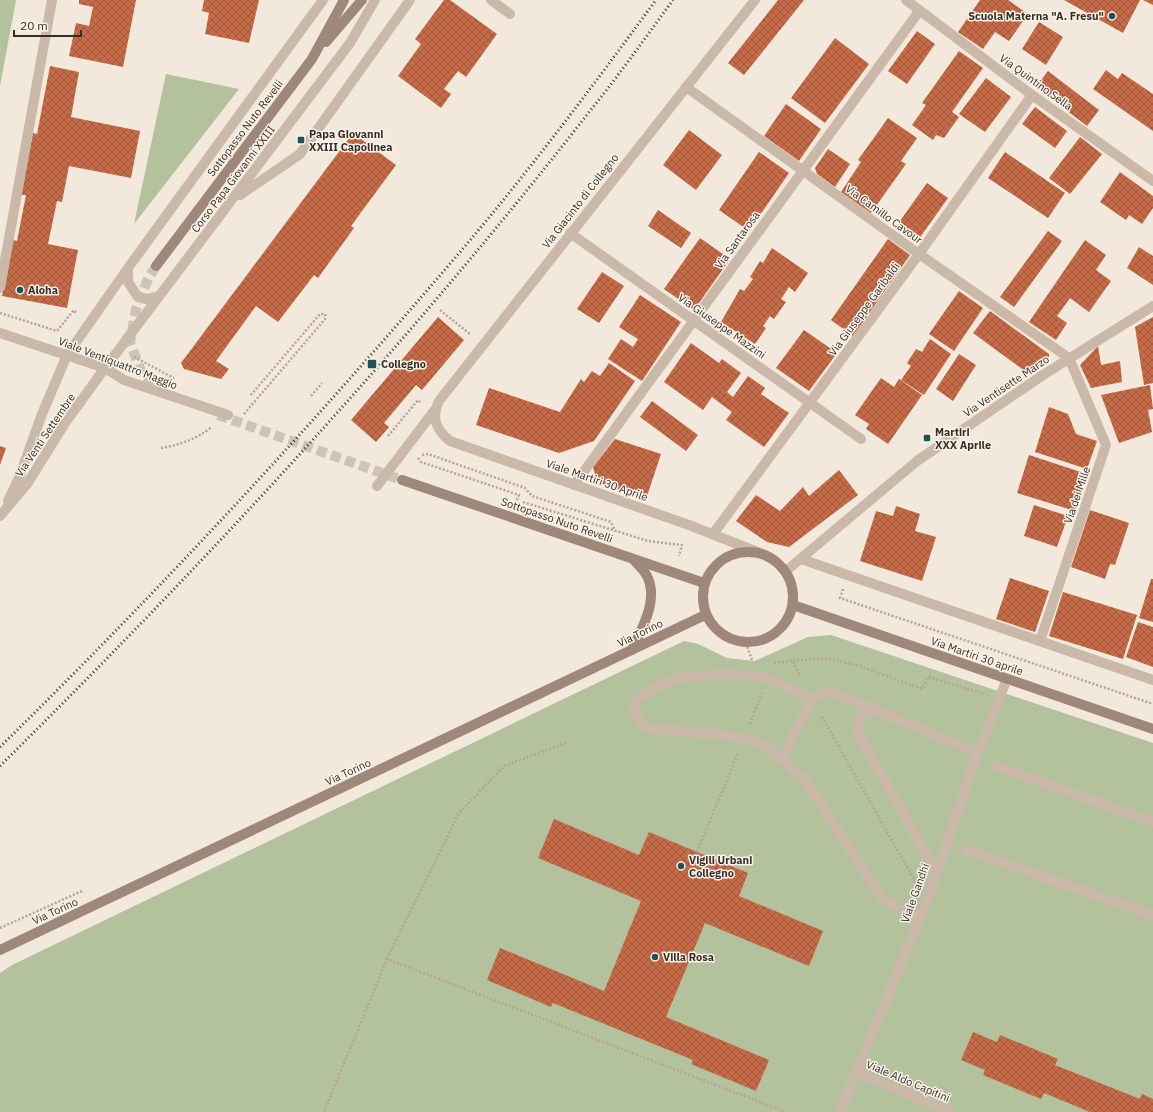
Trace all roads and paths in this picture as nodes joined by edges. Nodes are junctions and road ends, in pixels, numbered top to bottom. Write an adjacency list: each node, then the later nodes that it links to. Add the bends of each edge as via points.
1 (52, 0): 22 (street)
2 (323, 0): 21 (street)
3 (344, 0): 12 (street, Sottopasso Nuto Revelli)
4 (362, 0): 12 (street)
5 (375, 0): 17 (street, Corso Papa Giovanni XXIII, via 350,43)
6 (410, 0): 17 (street, via 300,154)
7 (491, 0): 11 (street)
8 (754, 0): 13 (street, Via Giacinto di Collegno)
9 (906, 0): 10 (street, Via Quintino Sella)
10 (920, 10): 14 (street, Via Quintino Sella); 15 (street, Via Santarosa)
11 (510, 14)
12 (312, 59): 20 (street, Sottopasso Nuto Revelli)
13 (686, 87): 15 (street, Via Camillo Cavour); 18 (street, Via Giacinto di Collegno)
14 (1032, 95): 16 (street, Via Quintino Sella); 19 (street, Via Giuseppe Garibaldi)
15 (803, 171): 19 (street, Via Camillo Cavour); 26 (street, Via Santarosa)
16 (1153, 181)
17 (233, 199): 23 (street, Corso Papa Giovanni XXIII)
18 (570, 233): 26 (street, Via Giuseppe Mazzini); 28 (street, Via Giacinto di Collegno)
19 (919, 254): 31 (street, Via Camillo Cavour); 37 (street, Via Giuseppe Garibaldi)
20 (156, 266)
21 (128, 268): 23 (street, via 128,282 138,298); 29 (street)
22 (0, 288)
23 (159, 296): 32 (street, Corso Papa Giovanni XXIII)
24 (1153, 306): 31 (street, Via Ventisette Marzo)
25 (440, 310): 28 (path)
26 (694, 320): 37 (street, Via Giuseppe Mazzini); 45 (street, Via Santarosa)
27 (0, 333): 29 (street, Viale Ventiquattro Maggio)
28 (483, 345): 40 (street, Via Giacinto di Collegno, via 438,401)
29 (67, 355): 32 (street, Viale Ventiquattro Maggio); 49 (street, Via Venti Settembre, via 19,478)
30 (130, 355): 33 (path)
31 (1069, 358): 54 (street, Via Ventisette Marzo, via 917,461); 61 (street, Via dei Mille, via 1106,445)
32 (105, 368): 39 (street, Viale Ventiquattro Maggio, via 124,380); 49 (street, Via Venti Settembre, via 27,484)
33 (175, 378)
34 (322, 383): 36 (path)
35 (250, 396): 39 (path, via 320,314 325,314 326,318 240,419)
36 (311, 396)
37 (810, 403): 42 (street, Via Giuseppe Mazzini); 51 (street, Via Giuseppe Garibaldi)
38 (408, 413): 41 (path)
39 (228, 415): 43 (path, via 202,435 178,446)
40 (434, 416): 45 (street, Viale Martiri 30 Aprile, via 443,435 450,441); 46 (street, Via Giacinto di Collegno)
41 (388, 436)
42 (861, 439)
43 (161, 448)
44 (402, 480): 53 (street, Sottopasso Nuto Revelli)
45 (574, 485): 51 (street, Viale Martiri 30 Aprile)
46 (377, 486)
47 (510, 498): 48 (path)
48 (517, 500): 50 (path); 50 (path, via 519,495 421,462 415,455 428,454 525,488 532,496 611,522)
49 (1, 515)
50 (616, 531): 56 (path, via 648,541 682,545)
51 (713, 534): 52 (street, Viale Martiri 30 Aprile)
52 (760, 553): 55 (street, via 774,560); 58 (street, via 743,551 726,557 712,568)
53 (633, 559): 56 (street, Sottopasso Nuto Revelli); 62 (street, via 647,576 651,590 650,606)
54 (801, 559): 55 (street, Via Ventisette Marzo); 57 (street)
55 (786, 571): 59 (street, via 792,588)
56 (674, 573): 58 (street, Sottopasso Nuto Revelli)
57 (847, 575): 61 (street); 70 (path, via 840,598)
58 (704, 583): 60 (street, via 702,599)
59 (792, 605): 60 (street, via 787,620 777,632 762,640 746,643 729,639 715,629); 66 (street, Via Martiri 30 aprile)
60 (705, 615): 62 (street, Via Torino)
61 (1040, 641): 67 (street)
62 (632, 650): 85 (street, Via Torino)
63 (793, 661): 68 (path, via 825,658 857,665 922,689 929,677)
64 (775, 663): 65 (path)
65 (768, 679): 69 (street); 73 (path); 73 (street, via 720,674 678,678 654,687 636,700 634,713 647,728)
66 (1007, 679): 68 (street, Viale Gandhi); 72 (street, Via Martiri 30 aprile)
67 (1153, 680)
68 (1000, 698): 75 (street, Viale Gandhi)
69 (812, 699): 71 (street, via 830,691); 76 (street); 82 (path)
70 (1153, 704)
71 (878, 710): 75 (street); 81 (street, via 861,715 858,733)
72 (1153, 729)
73 (744, 738): 76 (street, via 763,744); 80 (path)
74 (568, 742): 86 (path, via 504,766 459,813)
75 (978, 753): 81 (street, Viale Gandhi)
76 (782, 760): 84 (street, via 804,778 882,898)
77 (997, 766): 78 (street)
78 (1153, 822)
79 (966, 850): 83 (street)
80 (697, 852)
81 (936, 872): 82 (street, Viale Gandhi)
82 (927, 901): 84 (street, Viale Gandhi)
83 (1153, 915)
84 (919, 920): 87 (street, Viale Gandhi)
85 (0, 950)
86 (388, 959): 88 (path); 89 (path)
87 (856, 1072): 90 (street, Viale Gandhi); 91 (street, Viale Aldo Capitini)
88 (324, 1112)
89 (786, 1112)
90 (840, 1112)
91 (951, 1112)

